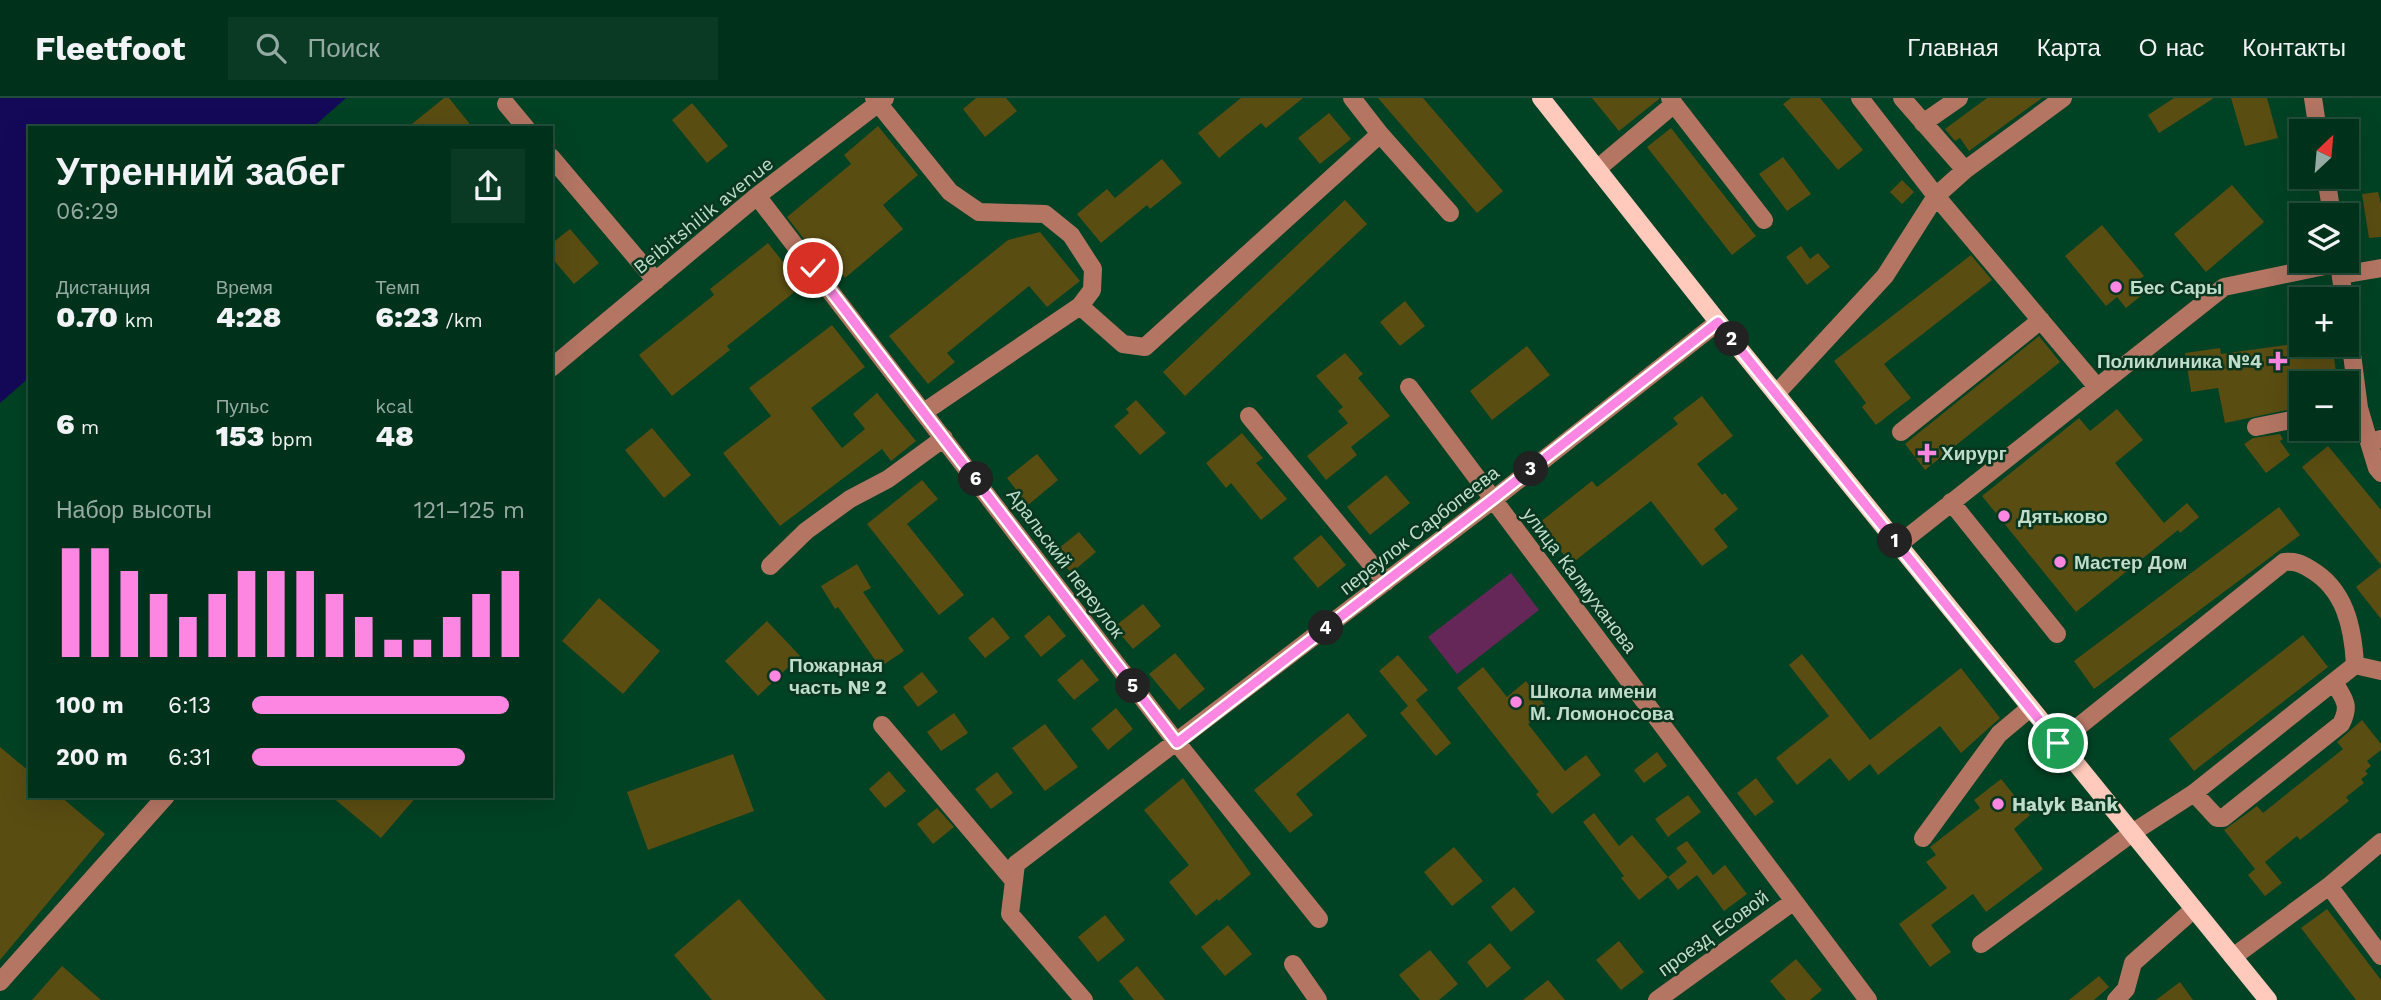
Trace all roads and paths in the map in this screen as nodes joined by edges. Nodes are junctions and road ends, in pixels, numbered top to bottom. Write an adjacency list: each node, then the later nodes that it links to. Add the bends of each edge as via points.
1 (1352, 98): 14 (street)
2 (1860, 98): 19 (street)
3 (1902, 98): 12 (street)
4 (1959, 98): 12 (street)
5 (2063, 98): 17 (street)
6 (2313, 98): 11 (street)
7 (879, 100): 18 (street, Beibitshilik avenue); 26 (street, via 950,192 979,212 1045,214 1071,235 1093,269 1092,290)
8 (1542, 100): 16 (main road)
9 (1672, 101): 16 (street); 21 (street)
10 (506, 104): 13 (street)
11 (2316, 119)
12 (1923, 123): 17 (street)
13 (524, 126)
14 (1380, 134): 20 (street); 26 (street, via 1145,347 1123,344)
15 (553, 159): 25 (street)
16 (1597, 169): 28 (main road)
17 (1965, 170): 19 (street)
18 (757, 196): 25 (street, Beibitshilik avenue); 33 (street, Аральский переулок)
19 (1936, 197): 27 (street); 32 (street, via 1885,276)
20 (1450, 213)
21 (1764, 220)
22 (2359, 267): 23 (street)
23 (2381, 268)
24 (2301, 273): 31 (street, via 2224,287)
25 (656, 281): 29 (street, Beibitshilik avenue)
26 (1080, 306): 33 (street)
27 (2041, 320): 31 (street); 38 (street)
28 (1718, 322): 32 (main road); 42 (street, переулок Сарбопеева)
29 (553, 366)
30 (1409, 387): 42 (street, улица Калмуханова)
31 (2097, 387): 43 (street)
32 (1776, 394): 44 (main road)
33 (924, 412): 39 (street, Аральский переулок)
34 (1249, 416): 46 (street)
35 (2359, 417): 40 (street)
36 (2289, 420): 37 (street)
37 (2256, 427)
38 (1901, 432)
39 (944, 438): 45 (street, via 806,531); 53 (street, Аральский переулок)
40 (2375, 440): 41 (street)
41 (2381, 473)
42 (1493, 499): 46 (street, переулок Сарбопеева); 62 (street, улица Калмуханова)
43 (1951, 502): 44 (street); 47 (street)
44 (1898, 545): 51 (main road)
45 (770, 566)
46 (1385, 582): 53 (street, переулок Сарбопеева)
47 (2057, 634)
48 (2355, 665): 49 (street); 50 (street); 54 (street, via 2354,636 2344,604 2323,577 2295,561 2284,562)
49 (2381, 671)
50 (2333, 682): 55 (street); 55 (street, via 2346,703 2341,723 2223,818 2217,818)
51 (2029, 708): 54 (main road); 58 (street, via 1999,734)
52 (882, 725): 60 (street)
53 (1177, 743): 60 (street, переулок Сарбопеева, via 1016,864); 64 (street, Аральский переулок)
54 (2058, 743): 57 (main road)
55 (2193, 793): 57 (street)
56 (164, 798): 69 (street)
57 (2132, 833): 63 (main road); 65 (street)
58 (1923, 838)
59 (2381, 842): 61 (street)
60 (1014, 881): 70 (street, переулок Сарбопеева, via 1010,914)
61 (2329, 886): 66 (street); 67 (street)
62 (1794, 901): 72 (street, проезд Есовой); 73 (street, улица Калмуханова)
63 (2194, 909): 67 (main road); 74 (street, via 2133,963 2126,989)
64 (1319, 919)
65 (1981, 944)
66 (2381, 956)
67 (2233, 957): 75 (main road)
68 (1293, 964): 71 (street)
69 (0, 982)
70 (1084, 1000)
71 (1318, 1000)
72 (1657, 1000)
73 (1868, 1000)
74 (2116, 1000)
75 (2268, 1000)

